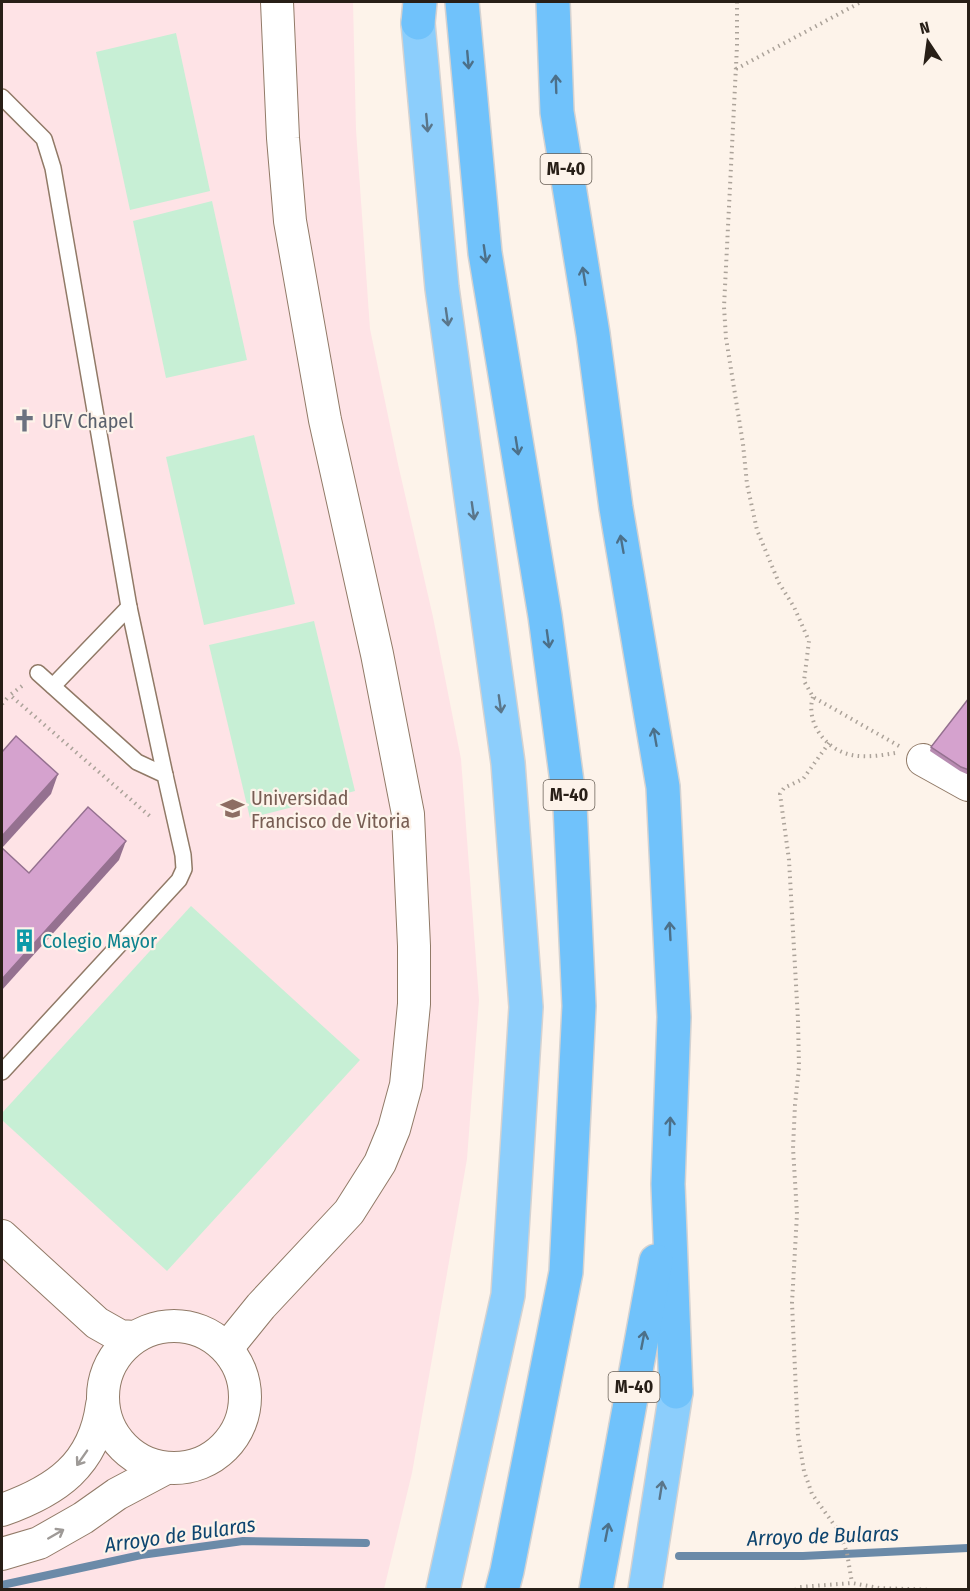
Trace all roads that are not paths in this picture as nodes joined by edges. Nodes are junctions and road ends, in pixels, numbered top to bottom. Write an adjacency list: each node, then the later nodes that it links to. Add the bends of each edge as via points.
1 (277, 2): 17 (street, via 290,221 325,420 408,814 414,1004 406,1085 380,1163 349,1212)
2 (462, 2): 24 (highway, M-40, one-way to 24, via 485,253 545,616 570,805 579,1006 567,1272)
3 (553, 2): 13 (highway, M-40, one-way to 3, via 674,1017 663,787 616,508 557,112)
4 (419, 12): 23 (highway, one-way to 23, via 442,288 508,763 526,1007 508,1295)
5 (2, 97): 6 (lane, via 44,139 53,168)
6 (129, 607): 8 (lane); 10 (lane)
7 (38, 673): 8 (lane)
8 (52, 686): 10 (lane, via 137,762)
9 (915, 755): 11 (street)
10 (165, 775): 12 (lane, via 183,855 184,869 178,880)
11 (969, 784)
12 (2, 1072)
13 (668, 1184): 25 (highway, M-40, one-way to 13); 26 (highway, one-way to 13, via 676,1392)
14 (2, 1236): 16 (street, via 98,1323 120,1336)
15 (2, 1261): 18 (street, via 90,1338)
16 (134, 1337): 17 (street, via 172,1325 193,1328); 18 (street, via 118,1351)
17 (227, 1348): 20 (street, via 244,1379 244,1413 238,1429 228,1444 208,1460 183,1468)
18 (108, 1370): 19 (street)
19 (102, 1405): 20 (street, via 120,1443 136,1458); 21 (street, one-way to 21, via 100,1423 86,1454 71,1473)
20 (166, 1468): 22 (street, one-way to 20, via 39,1543)
21 (2, 1510)
22 (2, 1554)
23 (443, 1590)
24 (502, 1590)
25 (596, 1590)
26 (645, 1590)

